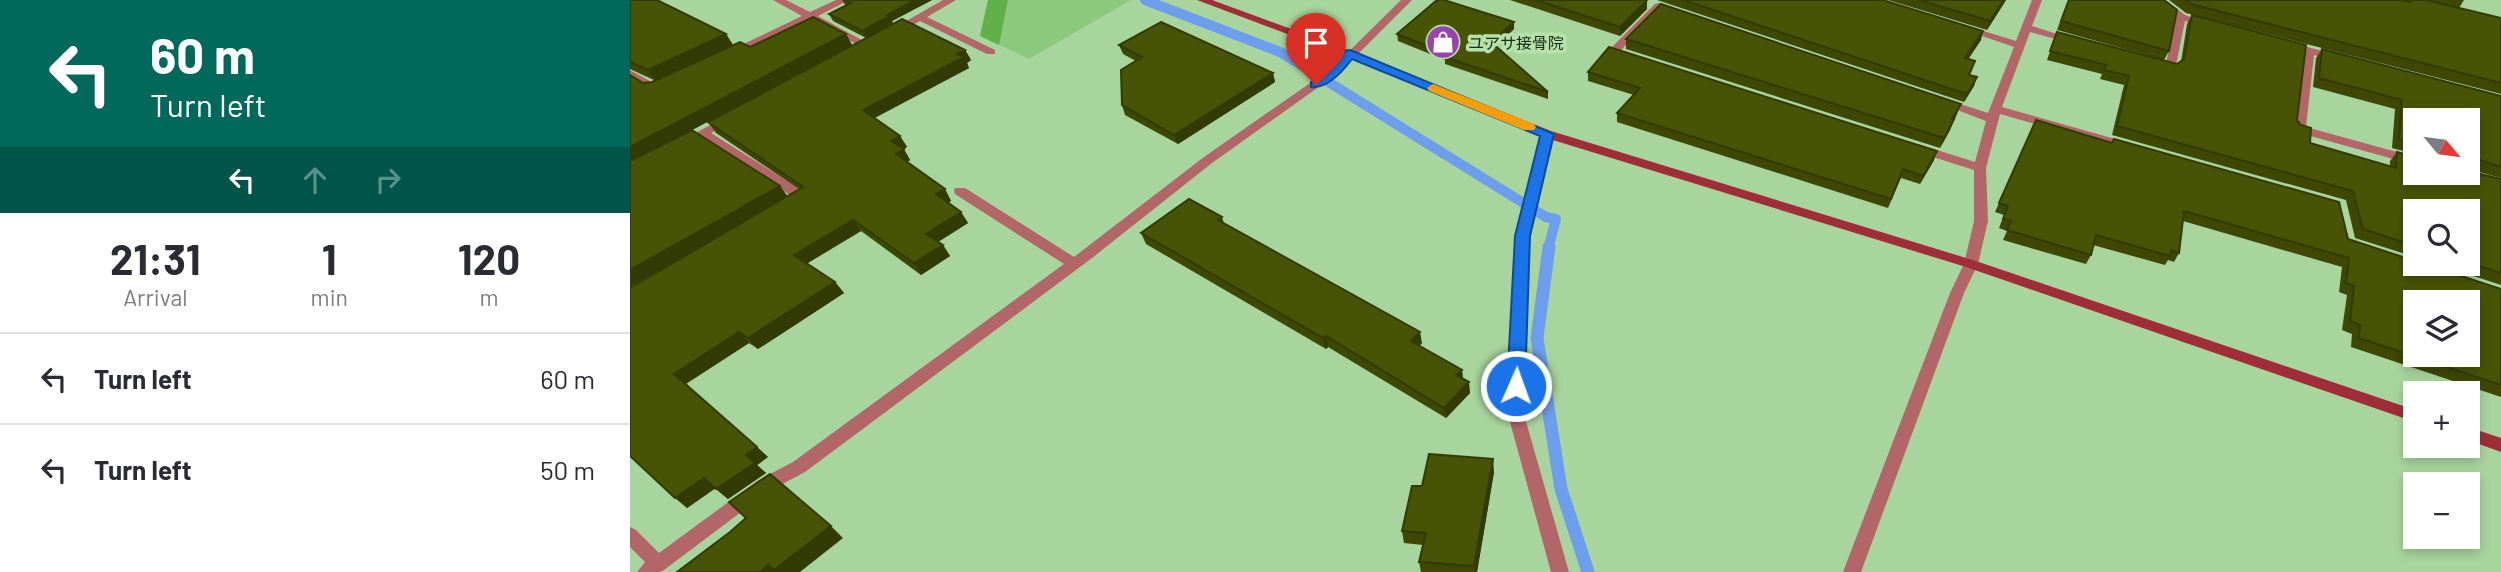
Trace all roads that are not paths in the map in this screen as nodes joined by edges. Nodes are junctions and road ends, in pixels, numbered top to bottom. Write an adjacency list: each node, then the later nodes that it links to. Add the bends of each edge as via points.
1 (778, 0): 9 (street)
2 (844, 0): 9 (street)
3 (951, 0): 10 (street)
4 (1202, 0): 22 (street)
5 (1407, 0): 22 (street)
6 (2037, 0): 13 (street)
7 (2151, 0): 11 (street, via 2163,3)
8 (1672, 11): 23 (street, via 1654,5 1614,51)
9 (810, 16): 15 (street); 25 (street)
10 (919, 17): 15 (street); 21 (street)
11 (2180, 18): 14 (street); 24 (street, via 2171,68)
12 (1957, 26): 17 (street)
13 (2025, 27): 17 (street); 18 (street)
14 (2219, 27)
15 (877, 40): 20 (street)
16 (2271, 40): 19 (street)
17 (2019, 45): 31 (street)
18 (2091, 46)
19 (2309, 51): 26 (street); 37 (street, via 2300,129)
20 (854, 52)
21 (991, 52)
22 (1350, 54): 33 (street); 41 (street, via 1338,69 1208,160)
23 (1640, 60)
24 (2144, 60)
25 (715, 61)
26 (2347, 61)
27 (630, 73): 28 (street, via 656,89)
28 (668, 84)
29 (1928, 97): 31 (street)
30 (737, 114): 32 (street)
31 (1994, 114): 35 (street); 38 (street)
32 (702, 133): 36 (street); 40 (street, via 803,197)
33 (1547, 134): 42 (street); 48 (street, via 1522,236 1515,411)
34 (1906, 144): 38 (street)
35 (2141, 150)
36 (666, 152)
37 (2403, 158)
38 (1980, 168): 42 (street, via 1981,221)
39 (960, 191): 41 (street)
40 (780, 210)
41 (1074, 264): 47 (street, via 799,467 763,486)
42 (1971, 264): 43 (street); 49 (street)
43 (2403, 412)
44 (2480, 438): 45 (street)
45 (2501, 445)
46 (630, 535): 47 (street)
47 (652, 568)
48 (1560, 572)
49 (1852, 572)

